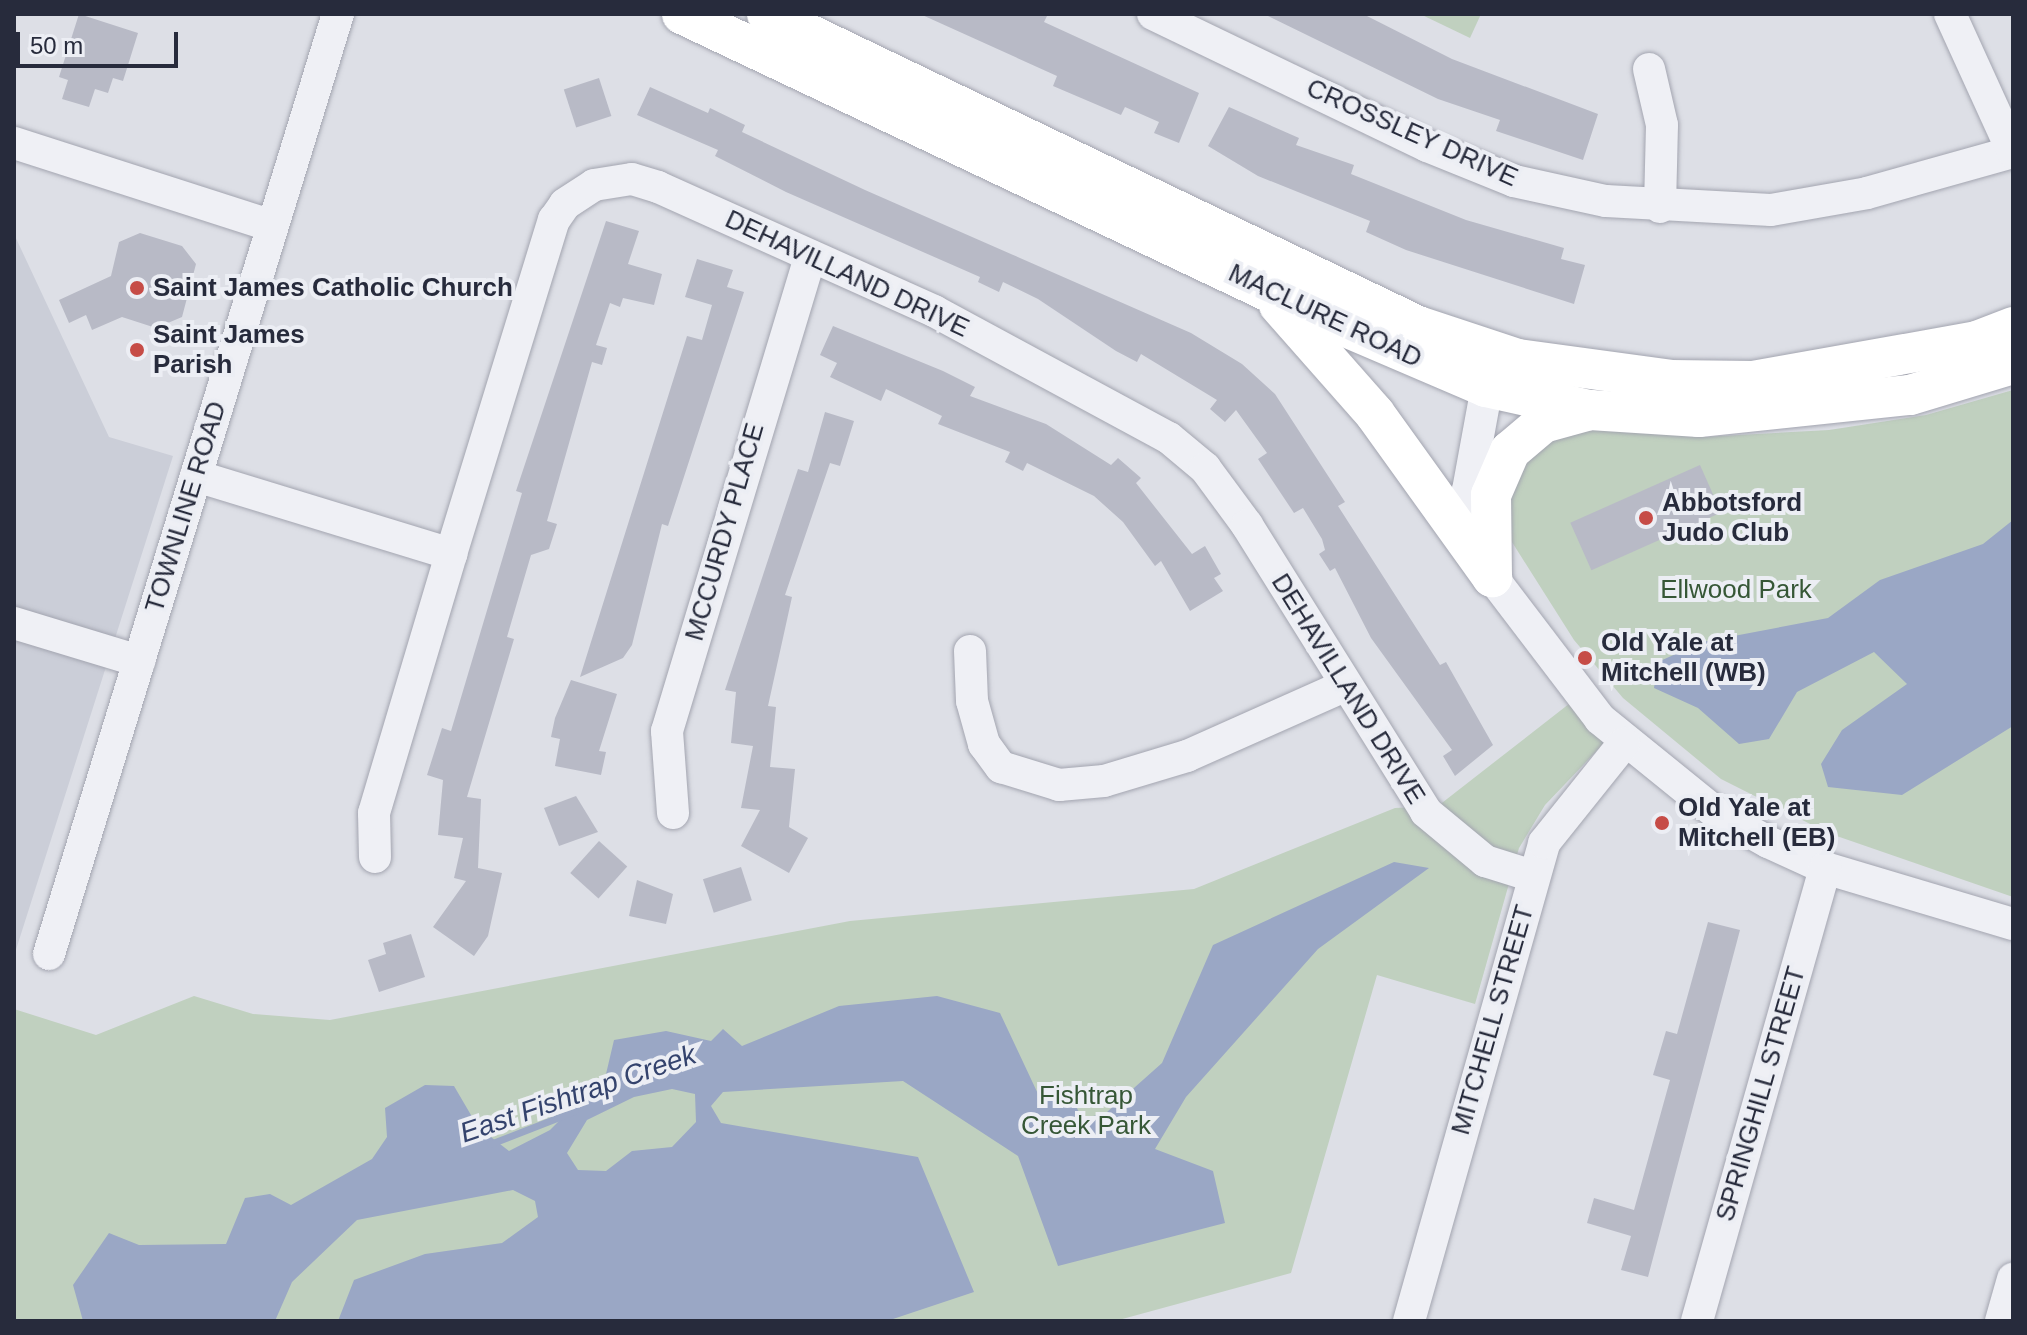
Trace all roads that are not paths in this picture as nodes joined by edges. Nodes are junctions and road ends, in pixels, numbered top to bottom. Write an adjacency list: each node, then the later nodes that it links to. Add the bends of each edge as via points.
1 (338, 14): 10 (street, TOWNLINE ROAD)
2 (682, 14): 12 (main road, MACLURE ROAD)
3 (767, 14): 15 (main road, MACLURE ROAD, via 1418,326)
4 (1153, 14): 9 (street, CROSSLEY DRIVE, via 1427,146 1514,181)
5 (1950, 14): 8 (street)
6 (1649, 69): 9 (street, via 1662,125)
7 (14, 143): 10 (street)
8 (2013, 152): 9 (street, CROSSLEY DRIVE, via 1867,193 1771,210)
9 (1660, 207)
10 (272, 226): 17 (street, TOWNLINE ROAD)
11 (810, 256): 18 (street, DEHAVILLAND DRIVE, via 632,179 594,185 565,204 547,236); 23 (street, DEHAVILLAND DRIVE, via 948,318 1169,438 1205,468 1247,525); 25 (street, MCCURDY PLACE, via 667,731)
12 (1266, 290): 15 (main road, MACLURE ROAD); 19 (main road, via 1375,414)
13 (2013, 327): 15 (main road, MACLURE ROAD, via 1977,341 1753,381)
14 (2013, 364): 16 (main road, MACLURE ROAD, via 1910,395 1829,408 1699,417)
15 (1490, 370): 16 (main road, MACLURE ROAD); 19 (street, via 1468,490)
16 (1590, 410): 19 (main road, via 1543,423 1503,462 1491,495)
17 (196, 476): 18 (street); 22 (street, TOWNLINE ROAD)
18 (451, 554): 26 (street, DEHAVILLAND DRIVE, via 374,813)
19 (1492, 577): 24 (street, via 1535,639)
20 (14, 623): 22 (street)
21 (970, 651): 23 (street, via 972,701 984,744 1001,767 1059,785 1104,781 1187,756)
22 (139, 661): 30 (street, TOWNLINE ROAD)
23 (1342, 687): 28 (street, DEHAVILLAND DRIVE, via 1426,812 1485,861)
24 (1624, 743): 27 (street, via 1716,813); 28 (street, MITCHELL STREET, via 1561,815)
25 (673, 813)
26 (375, 857)
27 (1825, 868): 29 (street); 33 (street, SPRINGHILL STREET)
28 (1533, 876): 32 (street, MITCHELL STREET)
29 (2013, 924)
30 (49, 954)
31 (2013, 1279): 34 (street)
32 (1409, 1321)
33 (1697, 1321)
34 (2001, 1321)

